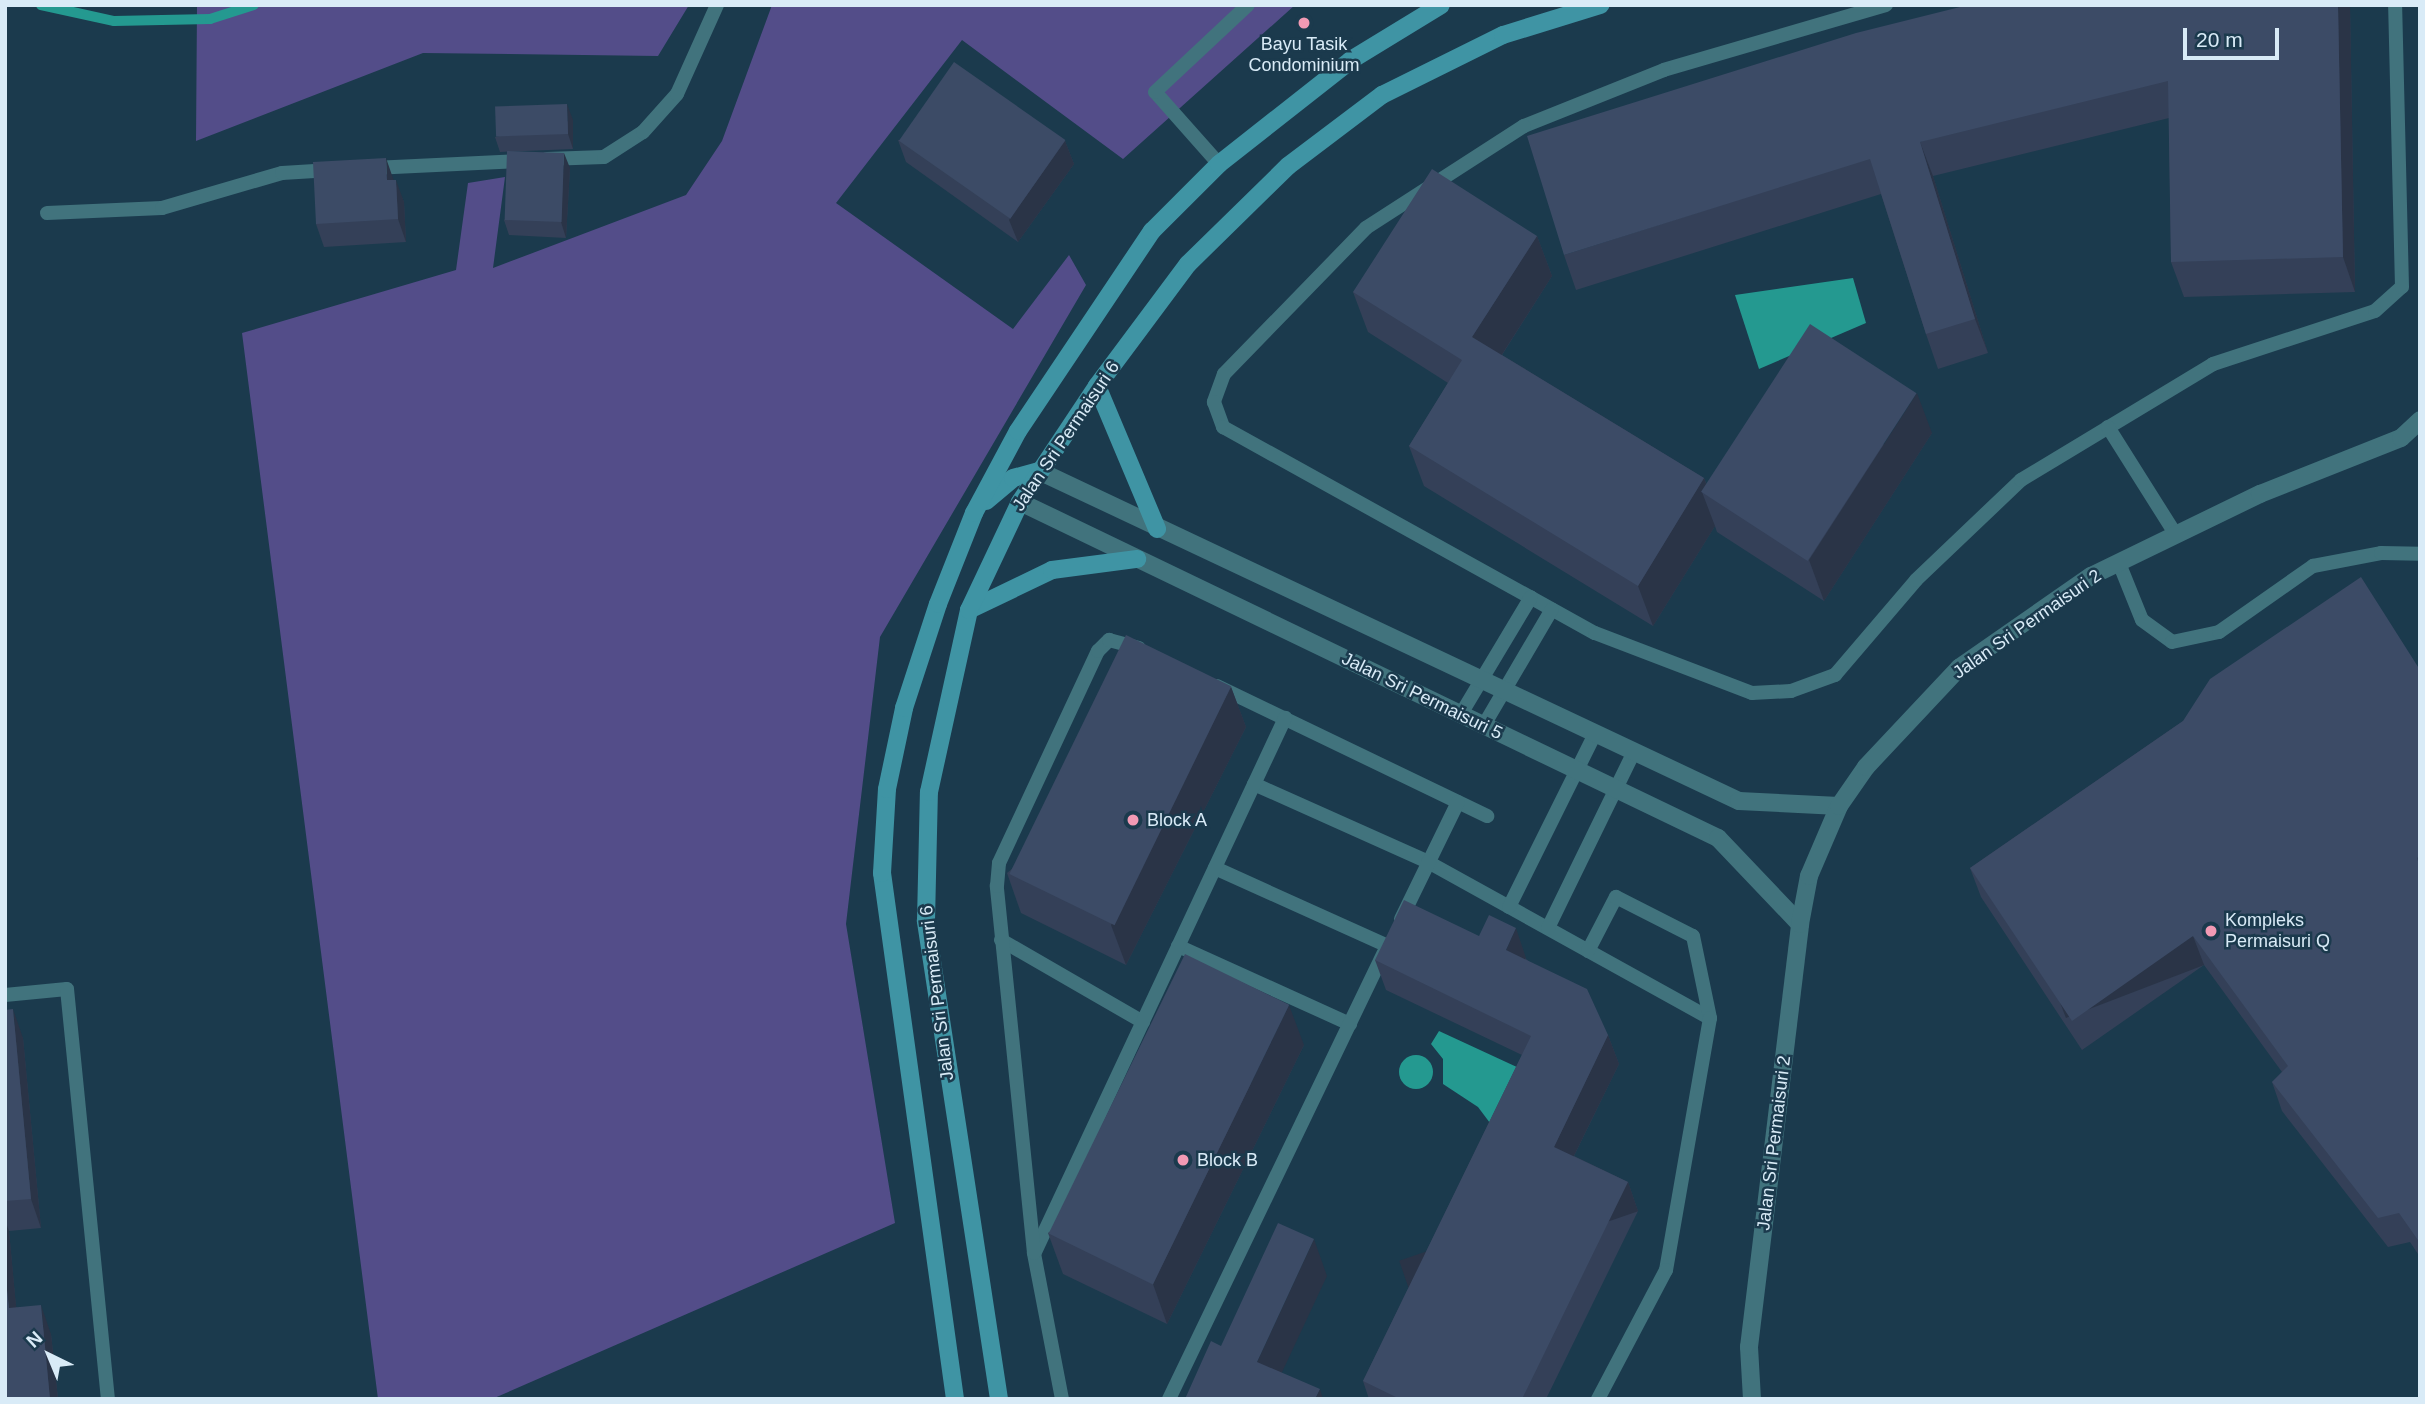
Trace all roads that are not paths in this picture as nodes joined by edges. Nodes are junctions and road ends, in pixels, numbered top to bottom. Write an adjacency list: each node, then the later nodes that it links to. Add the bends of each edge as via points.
1 (717, 5): 8 (lane, via 677,94 643,132 604,157 282,173 163,208)
2 (1248, 5): 7 (lane, via 1155,92)
3 (1441, 5): 7 (street, Jalan Sri Permaisuri 6, via 1351,60)
4 (1600, 5): 9 (street, Jalan Sri Permaisuri 6, via 1503,35 1382,95 1288,166 1188,264)
5 (1886, 5): 22 (lane, via 1664,70 1524,126 1366,228 1224,374 1214,402 1223,427)
6 (2395, 5): 11 (lane, via 2402,287 2375,311 2213,364)
7 (1219, 164): 12 (street, Jalan Sri Permaisuri 6, via 1152,231)
8 (47, 212)
9 (1097, 386): 13 (street, Jalan Sri Permaisuri 6); 17 (street)
10 (2420, 419): 18 (street, Jalan Sri Permaisuri 2, via 2402,438)
11 (2108, 427): 18 (lane); 23 (lane, via 2021,480 1916,580 1835,675 1791,691 1752,693 1595,633)
12 (1018, 431): 14 (street); 16 (street, Jalan Sri Permaisuri 6)
13 (1039, 471): 14 (street); 15 (street, Jalan Sri Permaisuri 6); 17 (street)
14 (1013, 478): 15 (street); 16 (street)
15 (1020, 502): 20 (street, Jalan Sri Permaisuri 5); 24 (street, Jalan Sri Permaisuri 6)
16 (974, 513): 55 (street, Jalan Sri Permaisuri 6, via 904,708 887,789 882,873)
17 (1157, 529): 27 (street)
18 (2176, 535): 21 (street, Jalan Sri Permaisuri 2)
19 (2420, 555): 21 (lane, via 2381,553 2313,566 2220,632 2172,642 2142,620)
20 (1137, 559): 24 (street, via 1052,570); 29 (street, Jalan Sri Permaisuri 5)
21 (2119, 563): 38 (street, Jalan Sri Permaisuri 2, via 1959,668 1866,767)
22 (1531, 597): 23 (lane); 27 (lane)
23 (1552, 609): 28 (lane)
24 (969, 610): 56 (street, Jalan Sri Permaisuri 6, via 929,792 926,921)
25 (1149, 653): 45 (lane, via 1110,640 1098,651 999,863)
26 (1198, 677): 30 (lane)
27 (1481, 681): 28 (street); 29 (lane)
28 (1503, 691): 31 (lane); 32 (street)
29 (1461, 715): 31 (street, Jalan Sri Permaisuri 5)
30 (1285, 718): 35 (lane); 37 (lane)
31 (1484, 725): 34 (street, Jalan Sri Permaisuri 5)
32 (1595, 734): 33 (street); 34 (lane)
33 (1634, 752): 36 (lane); 38 (street, via 1739,801)
34 (1577, 771): 36 (street, Jalan Sri Permaisuri 5); 42 (lane)
35 (1254, 784): 40 (lane); 41 (lane)
36 (1616, 789): 43 (street, Jalan Sri Permaisuri 5, via 1718,838); 44 (lane)
37 (1458, 802): 39 (lane); 40 (lane)
38 (1839, 806): 43 (street, Jalan Sri Permaisuri 2, via 1809,876)
39 (1487, 816)
40 (1428, 862): 42 (lane); 47 (lane)
41 (1215, 868): 46 (lane); 47 (lane)
42 (1509, 906): 44 (lane)
43 (1800, 924): 60 (street, Jalan Sri Permaisuri 2, via 1749,1347)
44 (1548, 928): 48 (lane)
45 (1002, 940): 51 (lane); 53 (lane)
46 (1178, 946): 51 (lane); 52 (lane)
47 (1388, 946): 52 (lane)
48 (1588, 950): 50 (lane); 50 (lane, via 1616,897 1693,936)
49 (5, 995): 54 (lane, via 67,989)
50 (1710, 1018): 59 (lane, via 1666,1270)
51 (1143, 1022): 53 (lane)
52 (1350, 1024): 58 (lane)
53 (1034, 1253): 57 (lane)
54 (108, 1399)
55 (955, 1399)
56 (999, 1399)
57 (1062, 1399)
58 (1169, 1399)
59 (1598, 1399)
60 (1752, 1399)

